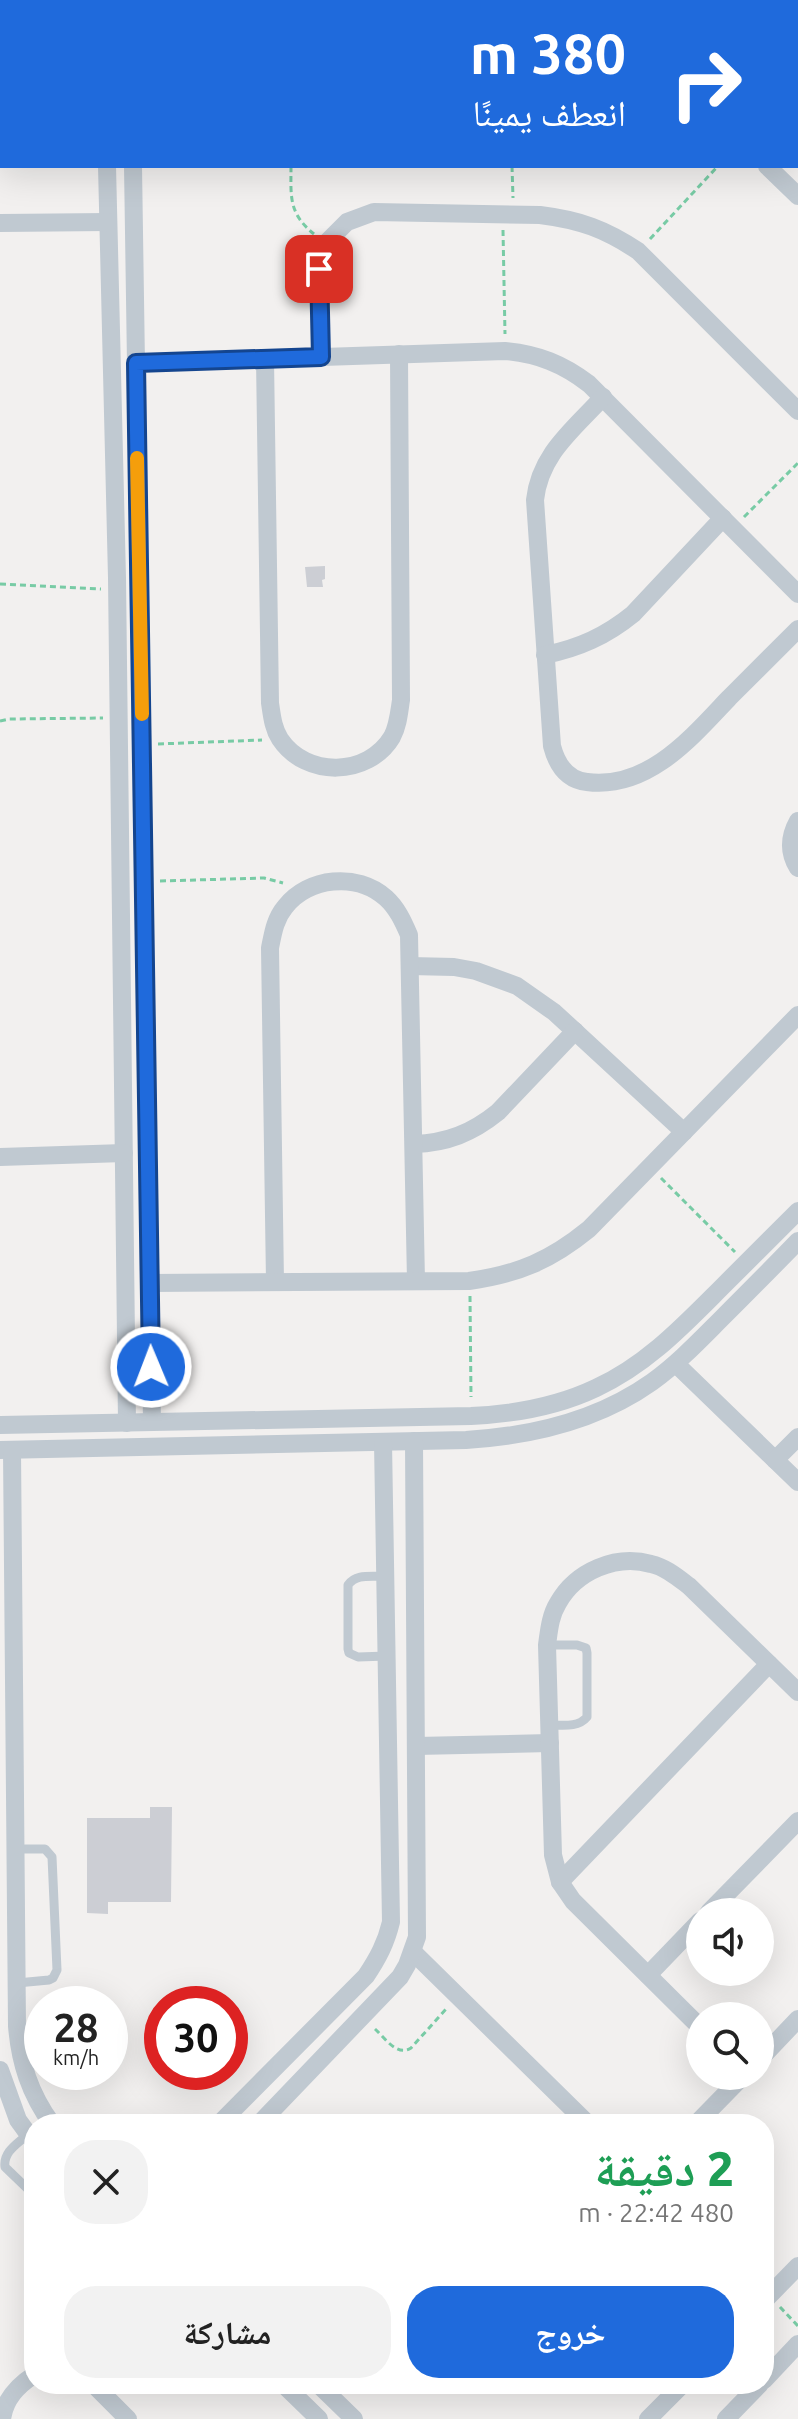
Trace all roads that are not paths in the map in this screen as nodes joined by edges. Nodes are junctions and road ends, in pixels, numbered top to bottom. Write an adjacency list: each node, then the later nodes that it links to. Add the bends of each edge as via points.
1 (107, 168): 5 (street)
2 (133, 168): 10 (street)
3 (769, 168): 4 (street)
4 (798, 196)
5 (108, 222): 6 (street); 15 (street)
6 (0, 223)
7 (399, 354): 8 (street); 9 (street, via 399,719 380,751 346,768 309,763 293,753 273,722); 11 (street, via 532,355 575,373)
8 (321, 357): 9 (street); 12 (street, via 319,269 328,241 347,222 374,212 567,218 616,236 638,251)
9 (265, 359): 10 (street)
10 (136, 363): 14 (street)
11 (603, 397): 13 (street); 18 (street, via 546,460 536,486)
12 (798, 411)
13 (728, 523): 16 (street); 18 (street, via 618,626 583,645)
14 (139, 577): 15 (street); 21 (street)
15 (117, 583): 22 (street)
16 (798, 594)
17 (798, 629): 18 (street, via 672,755 611,782 581,782 555,758)
18 (545, 655)
19 (798, 821): 20 (street, via 791,837)
20 (798, 868)
21 (144, 916): 22 (street); 34 (street)
22 (121, 917): 28 (street)
23 (410, 966): 25 (street, via 454,967 497,977 536,998); 27 (street); 33 (street, via 409,935 400,914 366,886 322,883 285,907 274,926 270,948)
24 (798, 1015): 26 (street)
25 (575, 1031): 26 (street); 27 (street, via 484,1124 451,1140)
26 (684, 1132): 32 (street, via 589,1229 546,1259 496,1277)
27 (414, 1144): 32 (street)
28 (124, 1153): 29 (street); 37 (street)
29 (0, 1157)
30 (798, 1211): 36 (street, via 652,1355 597,1388 546,1406 471,1416)
31 (798, 1241): 35 (street)
32 (416, 1281): 33 (street)
33 (275, 1282): 34 (street)
34 (150, 1283): 36 (street)
35 (676, 1364): 40 (street, via 622,1401 562,1426 499,1438); 43 (street)
36 (152, 1422): 37 (street)
37 (127, 1423): 38 (street)
38 (0, 1425)
39 (798, 1437): 43 (street)
40 (414, 1441): 41 (street); 51 (street)
41 (383, 1442): 42 (street); 45 (street)
42 (6, 1450): 53 (street)
43 (775, 1460): 44 (street)
44 (798, 1482)
45 (386, 1576): 47 (street); 47 (lane, via 350,1581 348,1649 358,1657)
46 (547, 1645): 48 (street, via 557,1603 571,1586 588,1572 629,1561 671,1572); 50 (street); 50 (lane, via 577,1645 587,1653 587,1717)
47 (387, 1656): 66 (street, via 392,1902 386,1942 366,1976)
48 (769, 1664): 49 (street); 54 (street)
49 (798, 1692)
50 (550, 1734): 51 (street); 54 (street, via 553,1855)
51 (416, 1746): 57 (street)
52 (798, 1821): 55 (street)
53 (16, 1849): 59 (street); 59 (lane, via 45,1849 52,1857 57,1970 49,1980)
54 (560, 1882): 58 (street)
55 (723, 1898)
56 (686, 1936): 58 (street)
57 (413, 1952): 67 (street, via 400,1977); 68 (street)
58 (648, 1975): 60 (street)
59 (17, 1983): 65 (street, via 22,2062)
60 (686, 2013)
61 (798, 2019): 62 (street)
62 (774, 2044)
63 (0, 2070): 70 (street)
64 (729, 2090): 69 (street)
65 (46, 2114)
66 (229, 2114)
67 (269, 2114)
68 (578, 2114)
69 (706, 2114)
70 (24, 2126)
71 (24, 2143): 72 (lane, via 4,2162)
72 (24, 2185)
73 (798, 2266): 74 (street)
74 (774, 2291)
75 (798, 2344): 76 (street)
76 (774, 2369)
77 (24, 2382): 83 (street, via 8,2399)
78 (103, 2394): 84 (street)
79 (293, 2394): 85 (street)
80 (328, 2394): 86 (street)
81 (673, 2394): 87 (street)
82 (750, 2394): 88 (street)
83 (2, 2419)
84 (128, 2419)
85 (319, 2419)
86 (354, 2419)
87 (648, 2419)
88 (726, 2419)

